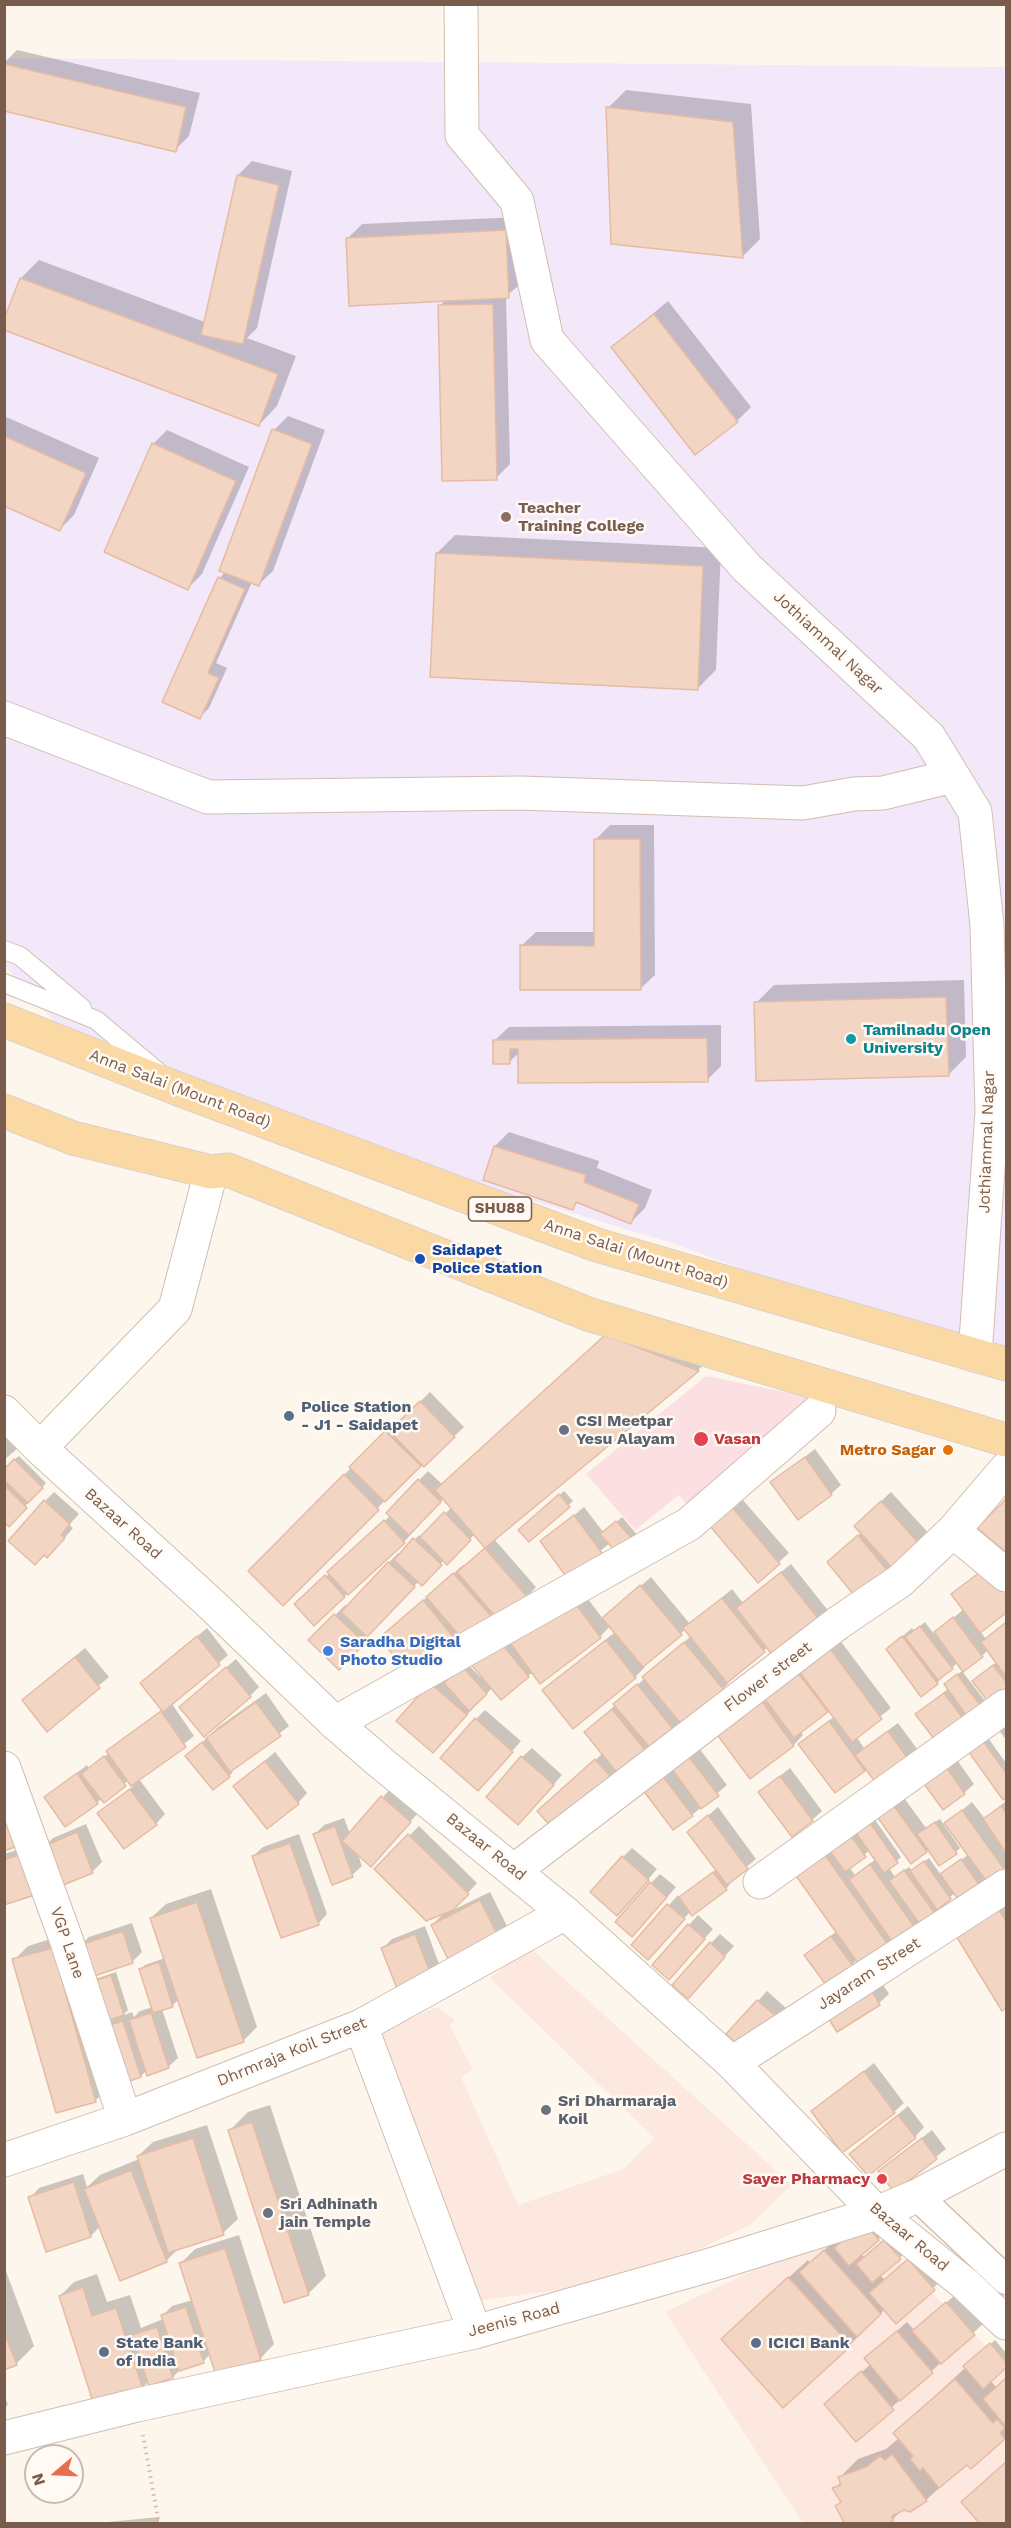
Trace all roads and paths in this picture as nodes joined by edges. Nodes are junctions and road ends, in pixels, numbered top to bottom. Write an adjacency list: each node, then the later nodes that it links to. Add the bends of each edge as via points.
1 (461, 4): 3 (street, Jothiammal Nagar, via 462,135 517,201 547,340 747,568 929,737)
2 (4, 718): 3 (street, via 208,797 521,793 803,803 883,793)
3 (953, 776): 11 (street, Jothiammal Nagar, via 975,812 987,925 992,1112)
4 (4, 950): 7 (lane, via 20,956)
5 (4, 983): 7 (lane)
6 (4, 1020): 8 (main road, Anna Salai (Mount Road) / SHU88)
7 (96, 1020): 8 (lane)
8 (181, 1090): 11 (main road, Anna Salai (Mount Road) / SHU88, via 597,1245)
9 (4, 1111): 10 (main road, via 73,1138)
10 (211, 1172): 15 (main road, via 228,1170 588,1314); 16 (street, via 174,1309)
11 (975, 1355): 12 (main road, Anna Salai (Mount Road) / SHU88)
12 (1006, 1364)
13 (819, 1411): 21 (street, via 689,1524)
14 (4, 1412): 16 (street, Bazaar Road)
15 (1006, 1440)
16 (40, 1448): 21 (street, Bazaar Road)
17 (1006, 1469): 18 (street, Flower street)
18 (953, 1531): 19 (street); 23 (street, Flower street, via 900,1581 838,1623)
19 (1006, 1575)
20 (1006, 1706): 24 (street)
21 (335, 1723): 23 (street, Bazaar Road)
22 (4, 1768): 29 (street, VGP Lane)
23 (515, 1870): 26 (street, Bazaar Road)
24 (760, 1882)
25 (1006, 1886): 28 (street, Jayaram Street)
26 (566, 1913): 27 (street, Dhrmraja Koil Street); 28 (street, Bazaar Road)
27 (361, 2026): 29 (street, Dhrmraja Koil Street); 36 (street)
28 (732, 2063): 33 (street, Bazaar Road)
29 (125, 2119): 31 (street, Dhrmraja Koil Street)
30 (1006, 2149): 32 (street, Jeenis Road)
31 (4, 2160)
32 (917, 2196): 33 (street, Jeenis Road); 34 (street)
33 (877, 2213): 35 (street, Bazaar Road, via 965,2284); 36 (street, Jeenis Road); 37 (lane)
34 (1006, 2280)
35 (1006, 2323)
36 (475, 2332): 38 (street, Jeenis Road)
37 (1006, 2343)
38 (137, 2405): 39 (street, Jeenis Road); 40 (path)
39 (4, 2438)
40 (159, 2523)

